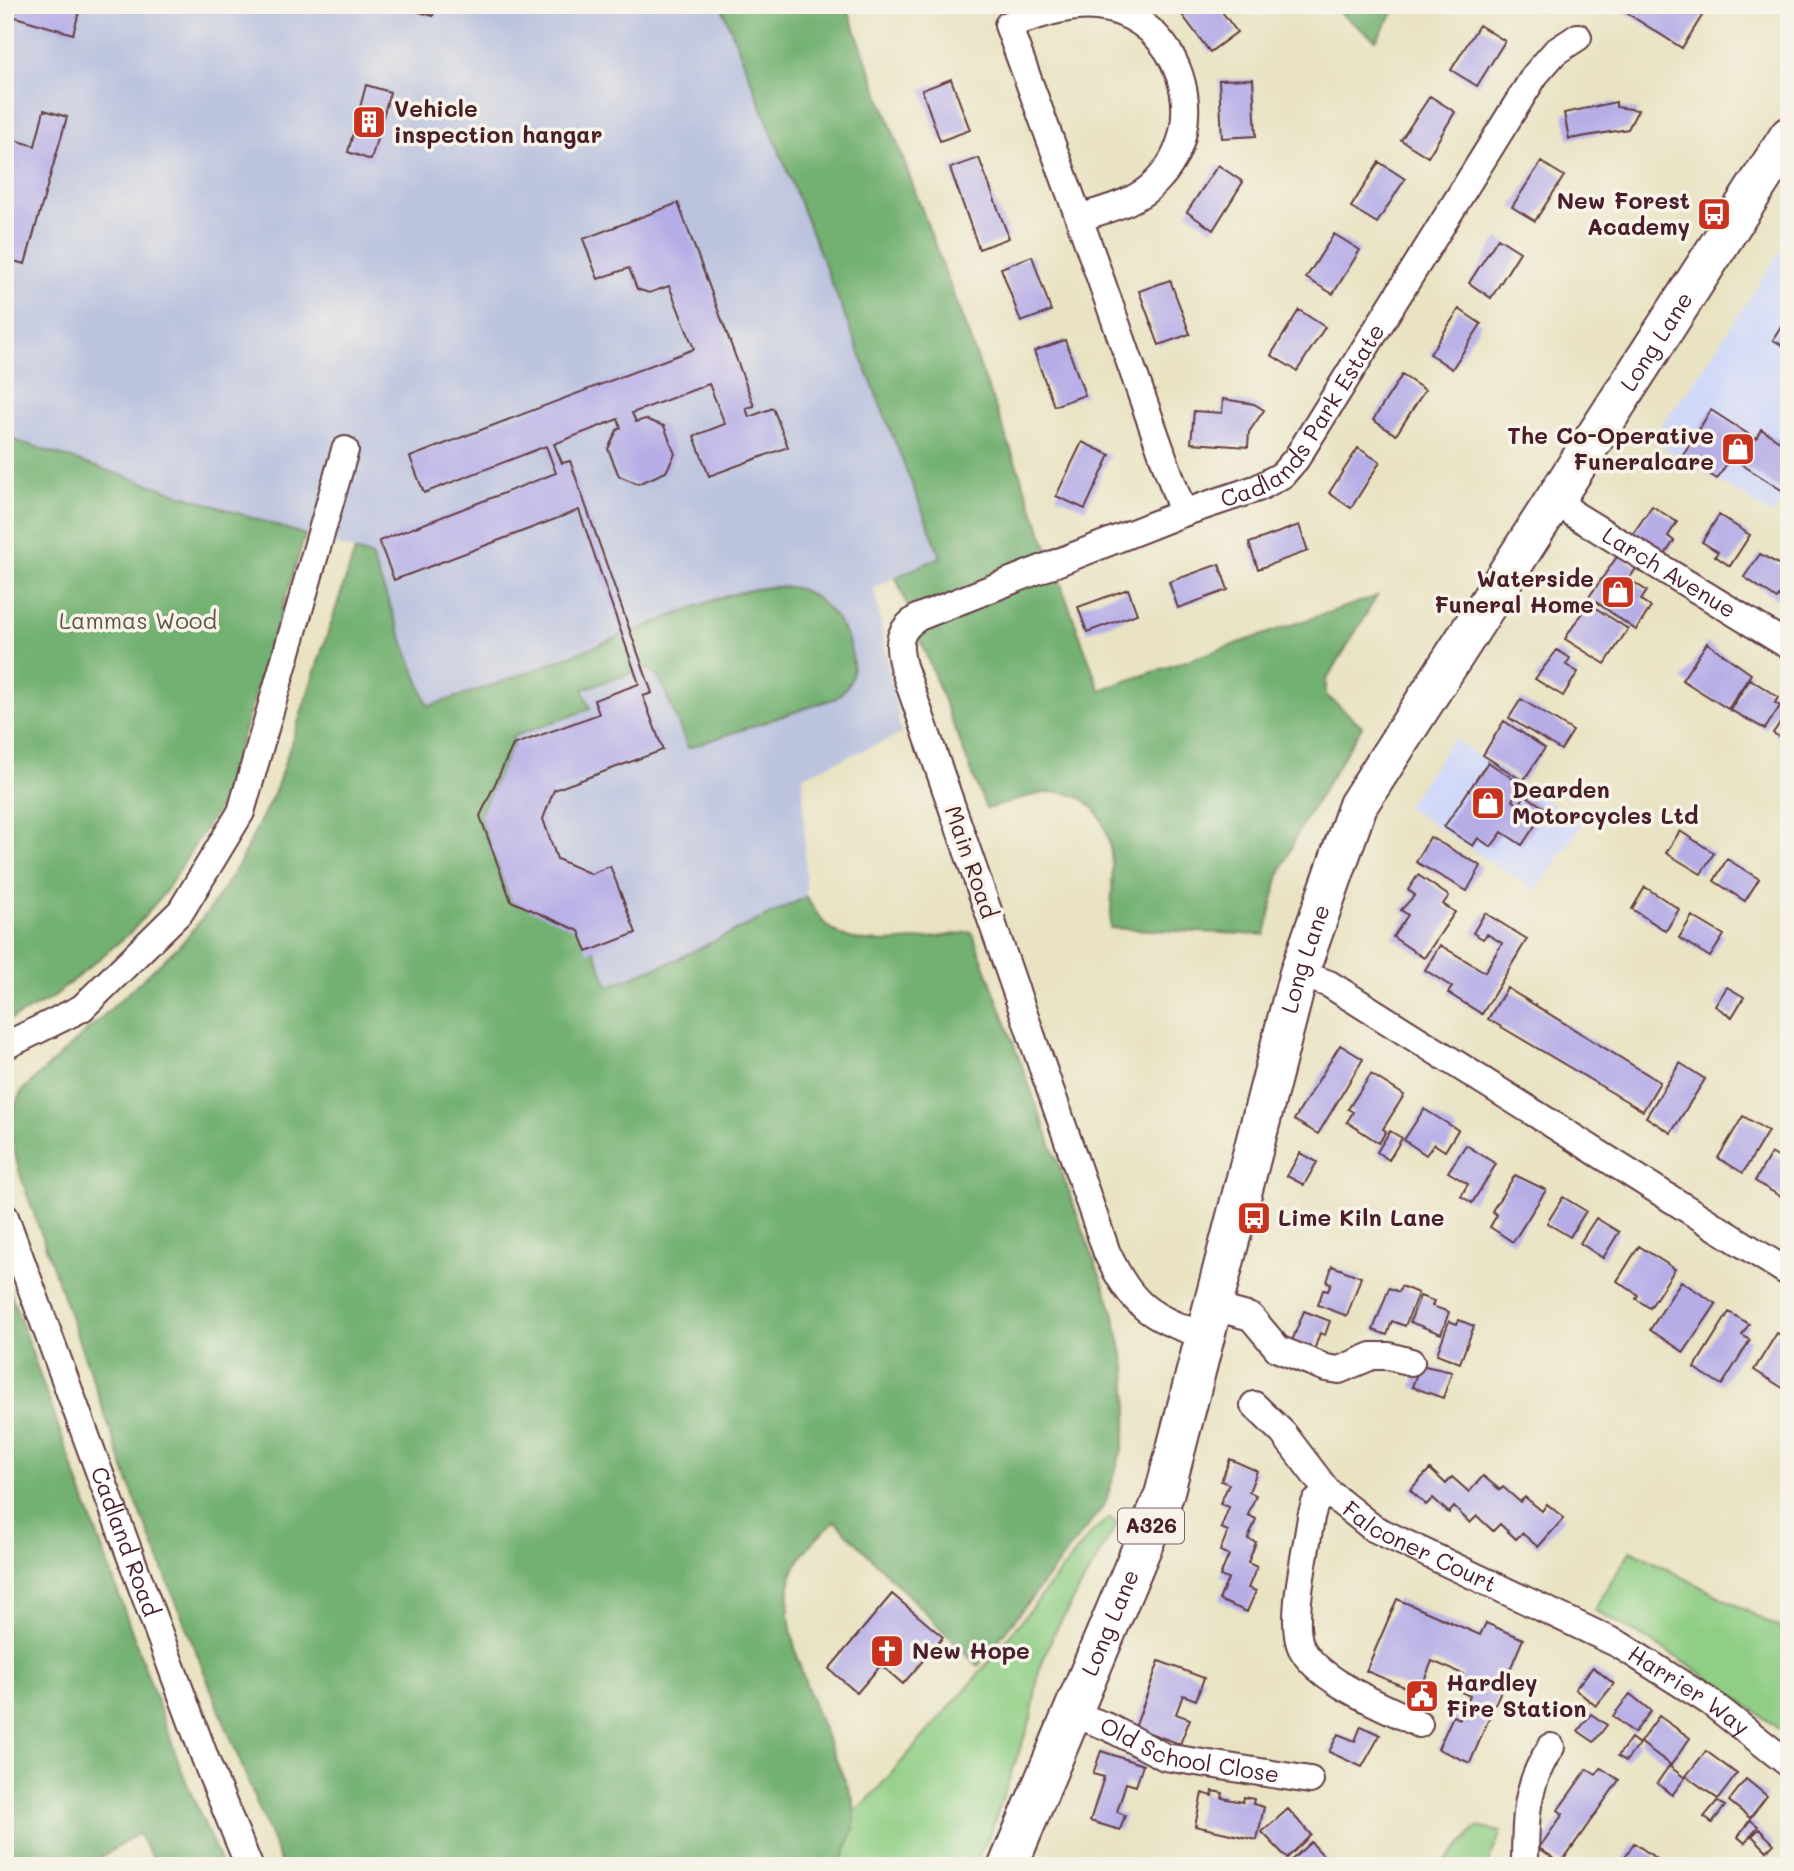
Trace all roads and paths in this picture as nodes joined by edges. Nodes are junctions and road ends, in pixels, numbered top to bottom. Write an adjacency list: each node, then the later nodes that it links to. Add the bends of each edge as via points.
1 (1005, 15): 4 (street, Cadlands Park Estate); 4 (street, Cadlands Park Estate, via 1068,8 1120,13 1151,31 1174,59 1181,76 1187,108 1185,128 1170,165 1157,182 1133,199)
2 (1578, 37): 7 (street, Cadlands Park Estate, via 1555,52 1535,75 1290,467 1258,488)
3 (1789, 136): 6 (main road, Long Lane / A326)
4 (1079, 218): 7 (street, Cadlands Park Estate)
5 (345, 450): 10 (street, via 242,812 181,911 82,1008)
6 (1554, 497): 8 (street, Larch Avenue, via 1575,515); 9 (main road, Long Lane / A326, via 1358,805)
7 (1183, 513): 13 (street, Main Road, via 919,617 901,631 899,641 903,666 1107,1253 1126,1289 1164,1322)
8 (1789, 646)
9 (1299, 973): 12 (street, via 1329,984); 13 (main road, Long Lane / A326)
10 (5, 1046)
11 (5, 1217): 23 (street, Cadland Road)
12 (1789, 1273)
13 (1210, 1321): 14 (street, via 1251,1317 1278,1349 1333,1370 1372,1356); 18 (main road, Long Lane / A326, via 1164,1495)
14 (1411, 1362)
15 (1254, 1405): 16 (street, Falconer Court, via 1273,1421)
16 (1328, 1492): 17 (street, Falconer Court, via 1373,1528); 19 (street, via 1315,1503 1311,1517 1297,1627 1302,1648 1333,1679)
17 (1620, 1645): 21 (street, Harrier Way, via 1710,1702)
18 (1072, 1713): 22 (street, Old School Close, via 1165,1757); 24 (main road, Long Lane / A326)
19 (1419, 1724)
20 (1551, 1747): 25 (street, via 1528,1793)
21 (1789, 1764)
22 (1310, 1780)
23 (249, 1866)
24 (1008, 1866)
25 (1525, 1866)

